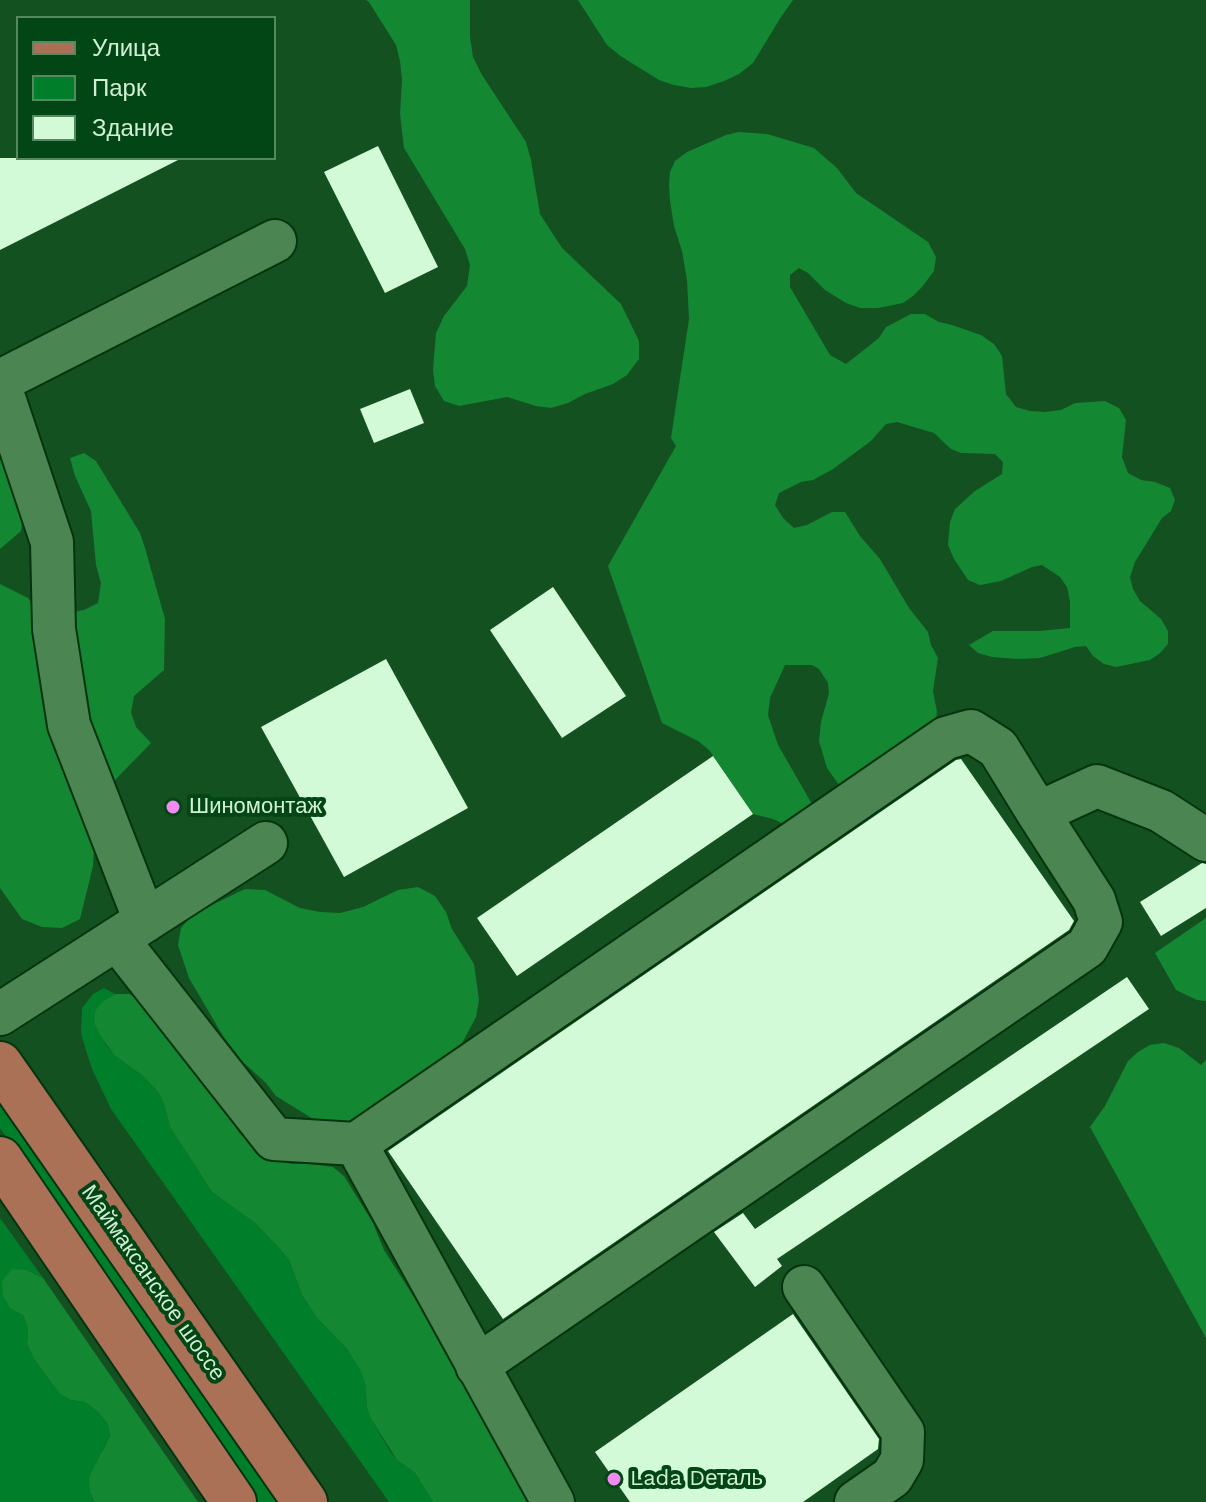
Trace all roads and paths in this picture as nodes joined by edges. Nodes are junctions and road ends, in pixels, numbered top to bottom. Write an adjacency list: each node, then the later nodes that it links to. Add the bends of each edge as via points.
1 (275, 241): 2 (lane)
2 (0, 383): 6 (lane, via 52,542 54,629 69,725)
3 (1038, 813): 4 (lane, via 1097,786 1161,811); 9 (lane, via 998,748 971,731 946,738); 12 (lane, via 1094,900 1101,922 1087,947)
4 (1206, 840)
5 (266, 843): 6 (lane)
6 (131, 930): 7 (lane); 9 (lane, via 274,1139)
7 (0, 1014)
8 (0, 1064): 14 (main road, Маймаксанское шоссе)
9 (356, 1144): 12 (lane)
10 (0, 1159): 13 (main road)
11 (804, 1287): 16 (lane, via 903,1432 902,1460 892,1477)
12 (477, 1366): 15 (lane)
13 (234, 1502)
14 (305, 1502)
15 (553, 1502)
16 (856, 1502)

